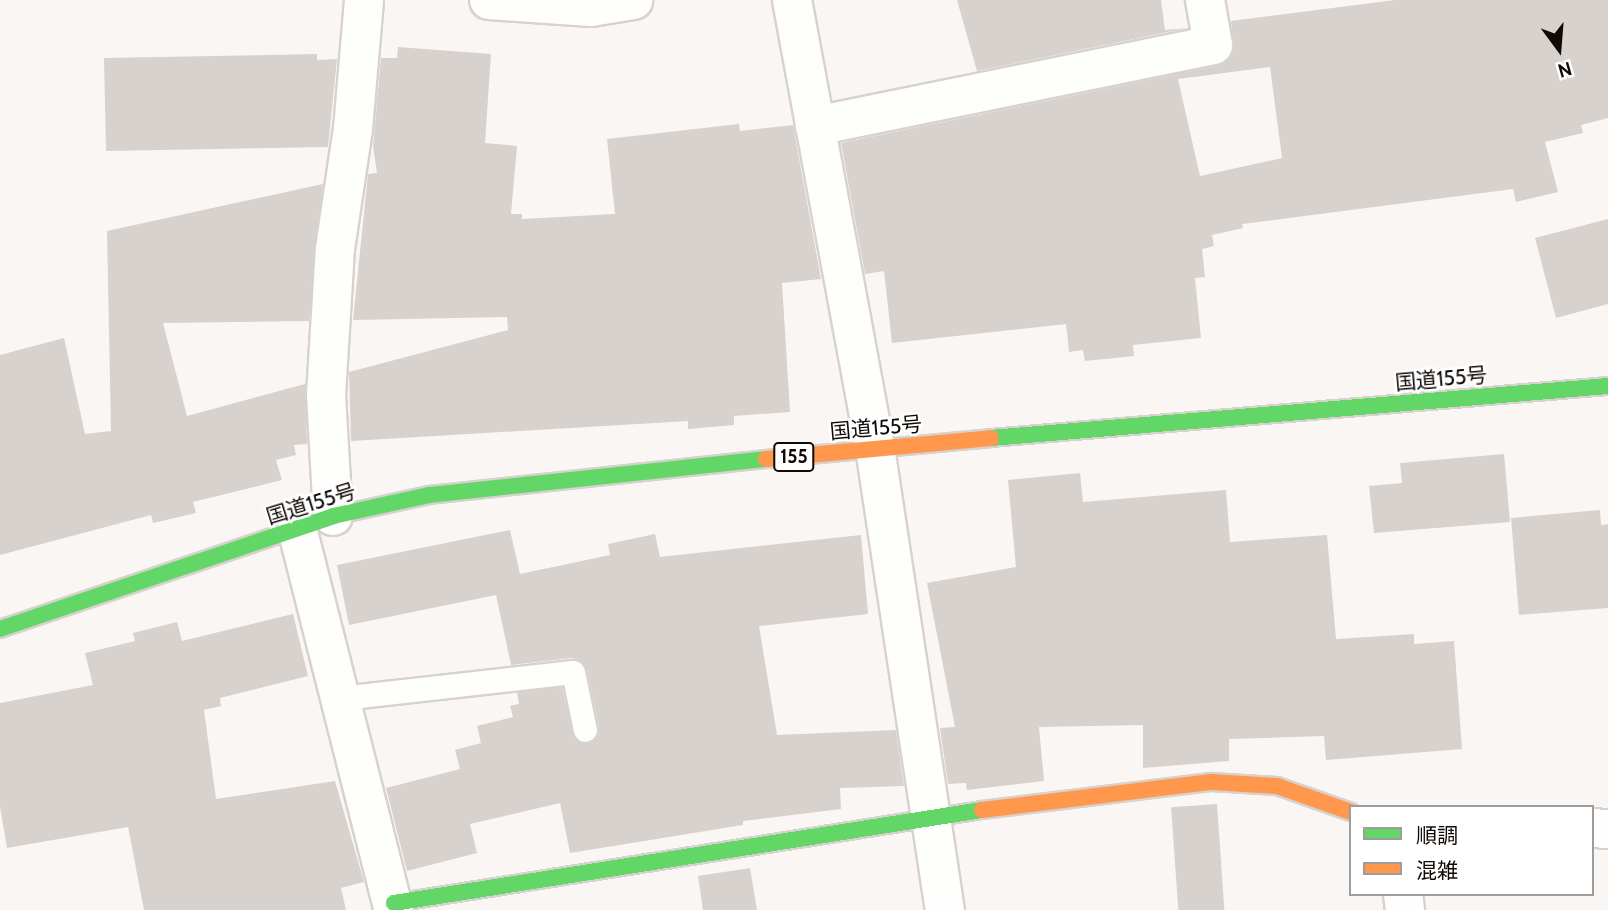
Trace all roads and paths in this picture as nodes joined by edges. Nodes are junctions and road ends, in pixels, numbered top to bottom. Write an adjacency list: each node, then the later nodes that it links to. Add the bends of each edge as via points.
1 (364, 0): 9 (street, via 353,129 335,249 326,395)
2 (489, 0): 3 (street, via 591,7)
3 (633, 0)
4 (792, 0): 6 (street)
5 (1205, 0): 6 (street, via 1213,46)
6 (815, 126): 8 (street)
7 (1608, 386): 8 (main road, 国道155号 / 155)
8 (875, 448): 9 (main road, 国道155号 / 155, via 429,495); 15 (street)
9 (333, 516): 10 (main road, 国道155号 / 155)
10 (297, 528): 11 (main road, 国道155号 / 155); 12 (street)
11 (0, 629)
12 (341, 698): 13 (lane, via 573,672); 16 (street)
13 (585, 730)
14 (1349, 811): 15 (main road, via 1278,786 1211,782)
15 (930, 817): 16 (main road); 17 (street)
16 (394, 906)
17 (945, 910)

